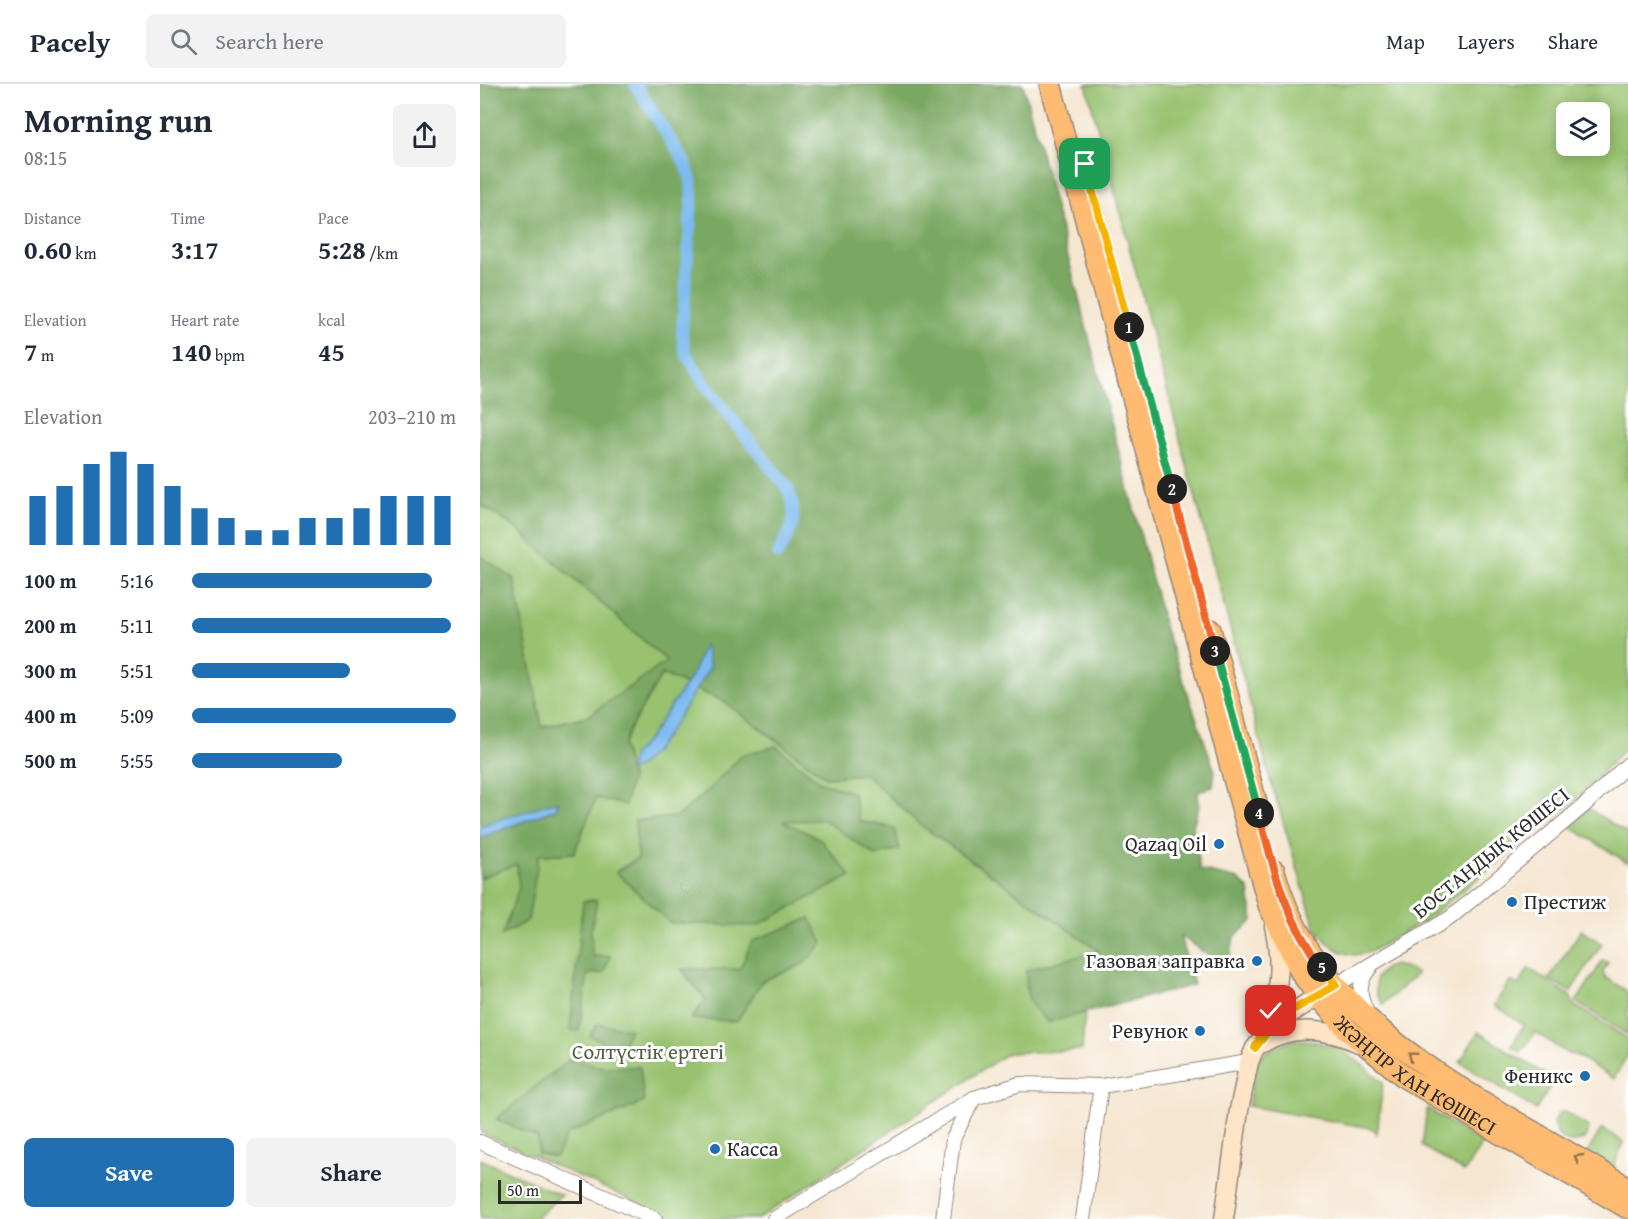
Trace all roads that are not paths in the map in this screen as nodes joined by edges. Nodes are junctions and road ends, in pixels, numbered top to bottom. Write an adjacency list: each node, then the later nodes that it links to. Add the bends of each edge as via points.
1 (1050, 84): 4 (main road, ЖӘҢГІР ХАН КӨШЕСІ)
2 (1064, 84): 5 (main road, ЖӘҢГІР ХАН КӨШЕСІ, via 1279,888)
3 (1628, 764): 6 (street, БОСТАНДЫҚ КӨШЕСІ, via 1450,918)
4 (1269, 904): 7 (main road, ЖӘҢГІР ХАН КӨШЕСІ, via 1301,972); 9 (main road, via 1278,944 1278,988)
5 (1306, 945): 6 (street, via 1341,972); 7 (main road, ЖӘҢГІР ХАН КӨШЕСІ)
6 (1374, 964): 7 (street); 8 (street, via 1360,987)
7 (1327, 991): 8 (main road, ЖӘҢГІР ХАН КӨШЕСІ); 9 (main road, via 1276,1023)
8 (1376, 1041): 9 (main road, via 1301,1030 1276,1036); 12 (main road, ЖӘҢГІР ХАН КӨШЕСІ, via 1426,1067)
9 (1252, 1055): 10 (street); 20 (main road, via 1239,1110)
10 (1101, 1086): 11 (street, via 1020,1084); 19 (street)
11 (974, 1098): 17 (street); 18 (street, via 953,1139)
12 (1485, 1115): 14 (main road, ЖӘҢГІР ХАН КӨШЕСІ, one-way to 12); 15 (main road, ЖӘҢГІР ХАН КӨШЕСІ)
13 (480, 1142): 16 (street)
14 (1628, 1188)
15 (1628, 1208)
16 (655, 1219)
17 (774, 1219)
18 (943, 1219)
19 (1083, 1219)
20 (1224, 1219)

